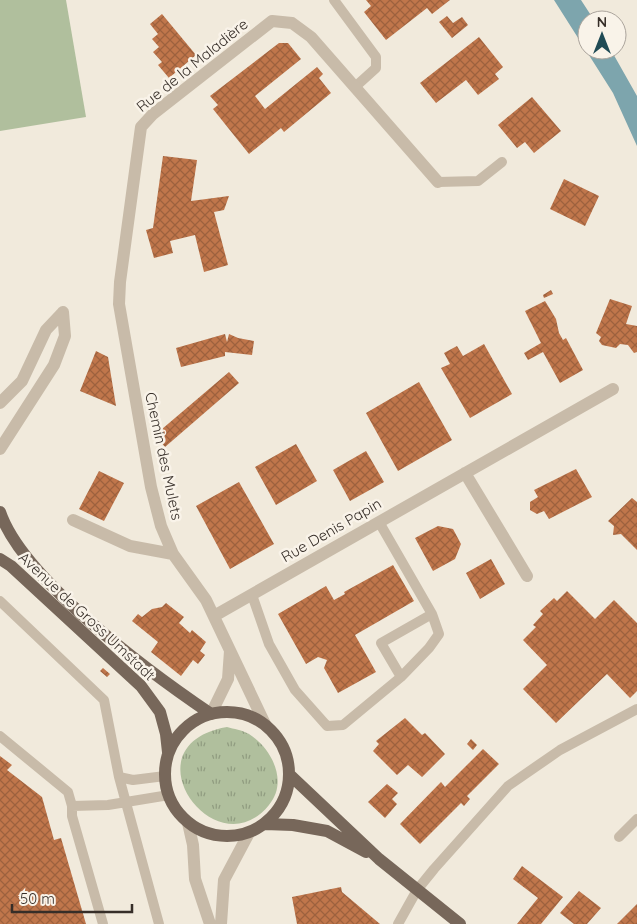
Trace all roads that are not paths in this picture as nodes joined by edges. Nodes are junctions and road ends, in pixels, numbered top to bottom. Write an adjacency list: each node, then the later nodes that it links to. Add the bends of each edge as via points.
1 (334, 0): 2 (lane, via 376,57 376,68)
2 (355, 87): 4 (street, Rue de la Maladière); 5 (street, Rue de la Maladière, via 311,37 292,23 272,21 153,114 141,127)
3 (502, 162): 4 (lane, via 478,180)
4 (438, 182)
5 (120, 282): 13 (street, Chemin des Mulets, via 119,304 151,487 161,526)
6 (613, 389): 9 (street, Rue Denis Papin)
7 (0, 403): 8 (street, via 22,382 46,330 63,312 65,336 54,365)
8 (0, 448)
9 (465, 473): 12 (street, Rue Denis Papin); 15 (street)
10 (0, 512): 23 (main road, Avenue de Gross Umstadt, via 22,550 47,580 159,678)
11 (73, 520): 13 (street, via 130,546)
12 (379, 522): 16 (street, Rue Denis Papin); 18 (lane)
13 (173, 554): 19 (street, Chemin des Mulets)
14 (0, 559): 26 (main road, Avenue de Gross Umstadt, via 141,686 160,712)
15 (528, 576)
16 (252, 595): 19 (street, Rue Denis Papin); 21 (lane, via 269,644 295,690 327,726 343,725)
17 (0, 601): 29 (lane, via 104,700)
18 (432, 614): 21 (lane, via 439,634); 21 (lane, via 381,643)
19 (214, 616): 20 (street, Chemin des Mulets)
20 (230, 649): 23 (street, Chemin des Mulets, via 228,679); 24 (street, Chemin des Mulets)
21 (401, 677)
22 (637, 709): 39 (lane, via 560,750 508,786)
23 (211, 714): 24 (main road, via 230,712 248,715); 26 (main road, via 184,729)
24 (265, 724): 27 (main road, via 284,746)
25 (0, 736): 32 (lane, via 68,792)
26 (168, 755): 28 (main road)
27 (290, 774): 35 (main road, via 284,802); 38 (main road)
28 (165, 776): 29 (lane, via 133,780); 30 (main road)
29 (119, 777): 31 (lane)
30 (169, 795): 31 (lane); 34 (main road, via 178,813)
31 (126, 803): 32 (lane); 42 (lane)
32 (72, 806): 41 (lane, via 72,816)
33 (637, 819): 37 (lane)
34 (188, 823): 36 (main road, via 207,834 228,837); 40 (street, via 193,840 195,879)
35 (265, 824): 36 (main road); 38 (main road, via 327,831)
36 (249, 833): 40 (street, via 224,880)
37 (619, 837)
38 (379, 859): 39 (main road)
39 (417, 890): 43 (lane); 44 (main road)
40 (211, 923)
41 (103, 924)
42 (159, 924)
43 (398, 924)
44 (460, 924)

